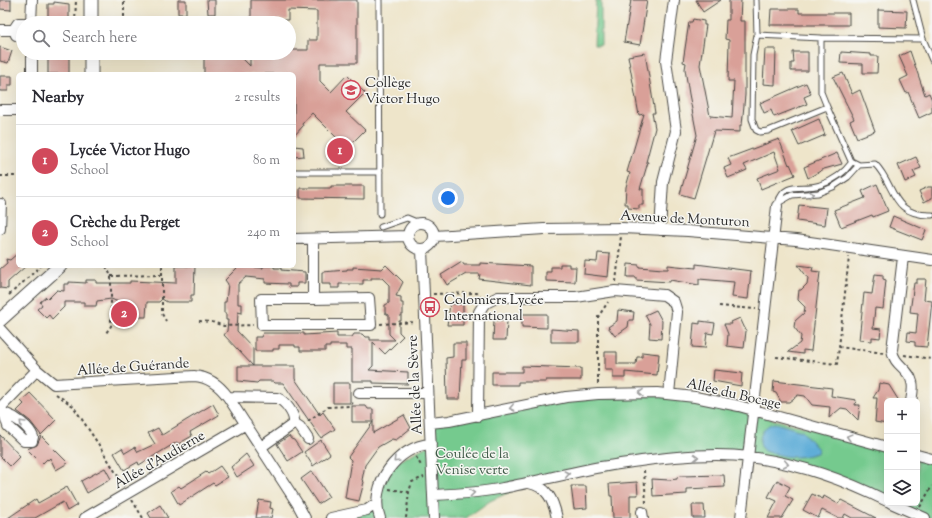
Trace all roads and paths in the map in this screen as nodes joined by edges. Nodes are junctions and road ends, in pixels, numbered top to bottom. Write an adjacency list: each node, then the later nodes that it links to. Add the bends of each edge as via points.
1 (32, 0): 9 (street)
2 (76, 0): 10 (path)
3 (91, 0): 11 (street)
4 (124, 0): 12 (path)
5 (379, 0): 31 (lane)
6 (674, 0): 41 (street, via 666,61 676,131 663,182)
7 (756, 0): 17 (lane)
8 (913, 0): 19 (lane)
9 (31, 16)
10 (75, 16)
11 (91, 16)
12 (124, 16)
13 (16, 26): 15 (street)
14 (0, 30): 15 (street)
15 (14, 30): 16 (street)
16 (16, 34)
17 (757, 35): 18 (lane); 25 (lane, via 753,55 752,119 756,130 768,131)
18 (821, 38): 19 (lane); 25 (lane, via 821,92)
19 (923, 39): 22 (lane)
20 (32, 60): 23 (street)
21 (91, 60): 24 (street)
22 (932, 60)
23 (32, 72)
24 (91, 72)
25 (827, 107): 28 (lane)
26 (0, 110): 27 (street)
27 (16, 110)
28 (852, 162): 29 (lane); 35 (lane, via 842,174 825,183 809,188 788,189)
29 (859, 165): 35 (lane, one-way to 29, via 792,195 818,193 833,187 848,177); 37 (lane, via 875,164 900,204 919,214)
30 (296, 172): 31 (lane)
31 (380, 172): 36 (lane)
32 (0, 176): 33 (path)
33 (16, 176)
34 (1, 204): 40 (street)
35 (777, 204): 45 (street)
36 (380, 214)
37 (932, 215)
38 (419, 223): 42 (lane, via 407,218); 43 (street, via 411,227); 44 (street, via 429,225)
39 (622, 228): 41 (street, Avenue de Monturon); 44 (street, Avenue de Monturon, via 525,230); 58 (path)
40 (0, 229)
41 (660, 230): 45 (street, Avenue de Monturon)
42 (381, 232): 43 (street); 47 (street)
43 (408, 236): 49 (street, via 410,244)
44 (435, 236): 49 (street, via 430,246)
45 (772, 238): 48 (street, Avenue de Monturon); 64 (street)
46 (296, 239): 47 (street)
47 (313, 240): 61 (street)
48 (850, 248): 50 (street, Avenue de Monturon); 73 (path)
49 (422, 250): 59 (street, Allée de la Sèvre)
50 (903, 257): 51 (street, Avenue de Monturon); 74 (street)
51 (932, 260)
52 (39, 268): 60 (path)
53 (58, 268): 65 (street)
54 (107, 268): 57 (path)
55 (162, 268): 56 (path)
56 (162, 275): 57 (path); 66 (path, via 162,314)
57 (111, 276): 72 (path, via 111,326)
58 (615, 292): 62 (street, via 576,297 498,296); 81 (path, via 598,317); 82 (street, via 664,295 675,305 677,312)
59 (423, 294): 62 (path, via 477,293); 68 (street, Allée de la Sèvre)
60 (6, 298)
61 (313, 299): 69 (street, via 261,299); 70 (street, via 369,298)
62 (487, 302): 87 (street, via 480,309 479,316)
63 (719, 306): 64 (path)
64 (765, 310): 85 (street)
65 (0, 320)
66 (166, 321)
67 (199, 321): 69 (path, via 224,326)
68 (425, 322): 70 (path); 80 (street, Allée de la Sèvre)
69 (262, 325): 70 (street)
70 (371, 325)
71 (0, 328): 77 (street, Allée de Guérande)
72 (106, 333)
73 (839, 347): 74 (path); 75 (path, via 837,364)
74 (893, 354): 76 (path); 84 (street, via 897,363 911,377)
75 (776, 357)
76 (932, 359)
77 (38, 370): 83 (street, Allée de Guérande, via 48,381 56,385 201,376 218,385); 86 (street, via 0,408)
78 (49, 392): 104 (path, via 73,406)
79 (360, 393): 80 (street); 90 (path, via 350,406 328,407)
80 (428, 393): 88 (street, Allée de la Sèvre)
81 (598, 394): 82 (street, Allée du Bocage, one-way to 81); 87 (street, Allée du Bocage, one-way to 87, via 544,401)
82 (669, 394): 85 (street, Allée du Bocage, via 702,398)
83 (228, 398): 89 (street, Allée de Guérande); 90 (street, via 277,398 282,400)
84 (911, 398)
85 (754, 410): 93 (street, Allée du Bocage, one-way to 85); 97 (street)
86 (4, 413)
87 (478, 416): 88 (street, Allée du Bocage)
88 (430, 423): 92 (street, Allée de la Sèvre)
89 (246, 424): 94 (street, Allée de Guérande); 104 (street, Allée d'Audierne)
90 (297, 425): 91 (street); 94 (street)
91 (308, 439)
92 (431, 444): 95 (street, via 423,444); 105 (street, Allée de la Sèvre)
93 (884, 446)
94 (260, 447): 113 (street, Allée de Guérande)
95 (412, 449): 102 (street, one-way to 102, via 391,465); 103 (path, via 422,467 424,478 412,482)
96 (920, 456): 98 (street)
97 (748, 457): 99 (street, one-way to 97, via 689,457); 106 (street, one-way to 106, via 828,476); 119 (street)
98 (932, 459)
99 (644, 461): 100 (street, one-way to 99, via 600,467); 110 (path, via 646,503)
100 (529, 483): 105 (street, one-way to 100, via 474,493); 118 (street, via 541,486 545,490 552,501)
101 (932, 486): 109 (path, via 918,510)
102 (380, 488): 103 (path); 107 (street)
103 (409, 492): 116 (path)
104 (128, 494): 111 (street, Allée d'Audierne); 112 (path)
105 (433, 495): 117 (street, Allée de la Sèvre)
106 (884, 500)
107 (377, 503): 114 (street, via 367,510); 115 (street)
108 (898, 506): 109 (street)
109 (913, 513): 120 (street)
110 (642, 515)
111 (85, 518)
112 (143, 518)
113 (305, 518)
114 (331, 518)
115 (380, 518)
116 (406, 518)
117 (434, 518)
118 (557, 518)
119 (741, 518)
120 (925, 518)

